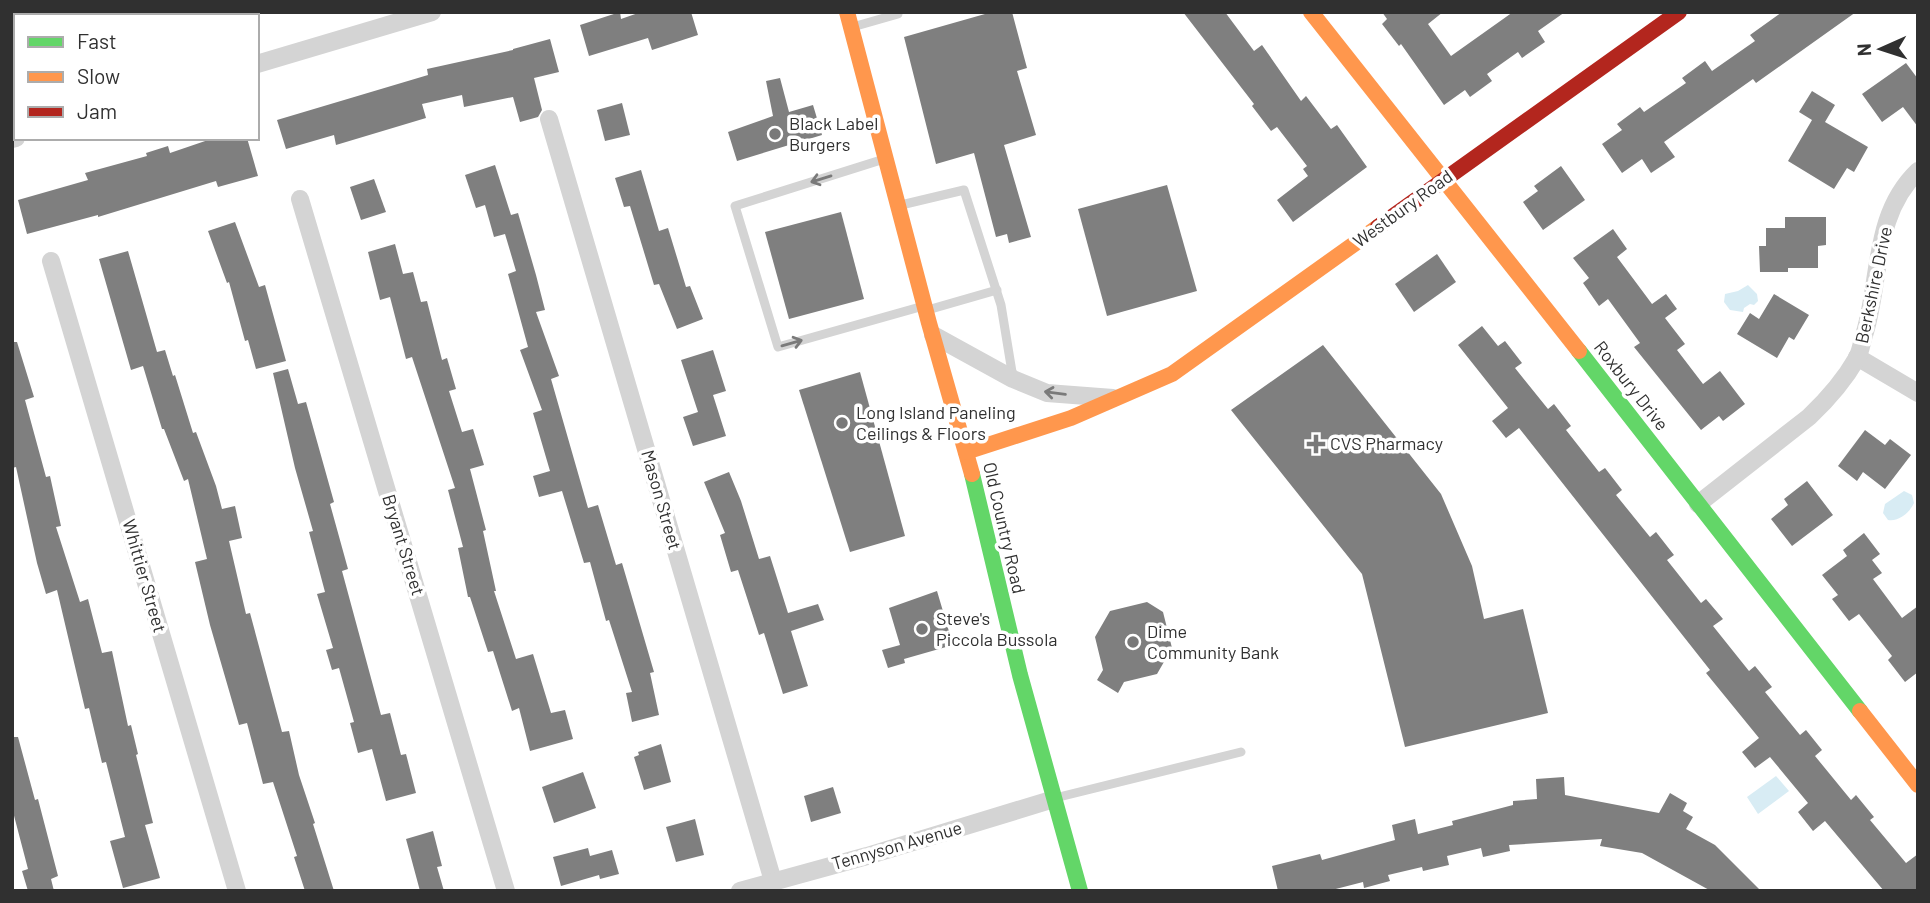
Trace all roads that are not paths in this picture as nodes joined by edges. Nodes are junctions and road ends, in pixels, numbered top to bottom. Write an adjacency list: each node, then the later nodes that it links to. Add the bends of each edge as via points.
1 (432, 12): 6 (street)
2 (1311, 12): 10 (street, Roxbury Drive)
3 (1679, 12): 10 (street, Westbury Road)
4 (898, 14): 5 (lane)
5 (849, 20): 8 (street, Old Country Road)
6 (259, 63)
7 (549, 119): 26 (street, Mason Street)
8 (886, 158): 12 (street, Old Country Road); 15 (lane, one-way to 15, via 735,206 778,347)
9 (1918, 171): 17 (street, Berkshire Drive, via 1903,188 1886,223 1873,300)
10 (1445, 179): 20 (street, Westbury Road, via 1172,374); 22 (street, Roxbury Drive)
11 (300, 199): 28 (street, Bryant Street)
12 (898, 206): 14 (lane, via 964,190); 15 (street, Old Country Road)
13 (51, 261): 27 (street, Whittier Street)
14 (997, 290): 15 (lane); 18 (lane)
15 (925, 309): 16 (street, Old Country Road)
16 (933, 335): 18 (street, Westbury Road); 21 (street, Old Country Road)
17 (1857, 357): 19 (street); 22 (street, Berkshire Drive, via 1809,417)
18 (1013, 379): 20 (street, Westbury Road, one-way to 18, via 1047,393)
19 (1918, 393)
20 (1123, 398): 21 (street, Westbury Road)
21 (966, 452): 25 (street, Old Country Road)
22 (1698, 504): 24 (street, Roxbury Drive)
23 (1241, 752): 25 (lane)
24 (1918, 785)
25 (1054, 799): 26 (street, Tennyson Avenue); 30 (street, Old Country Road)
26 (774, 881): 29 (street, Tennyson Avenue)
27 (237, 891)
28 (506, 891)
29 (740, 891)
30 (1080, 891)

